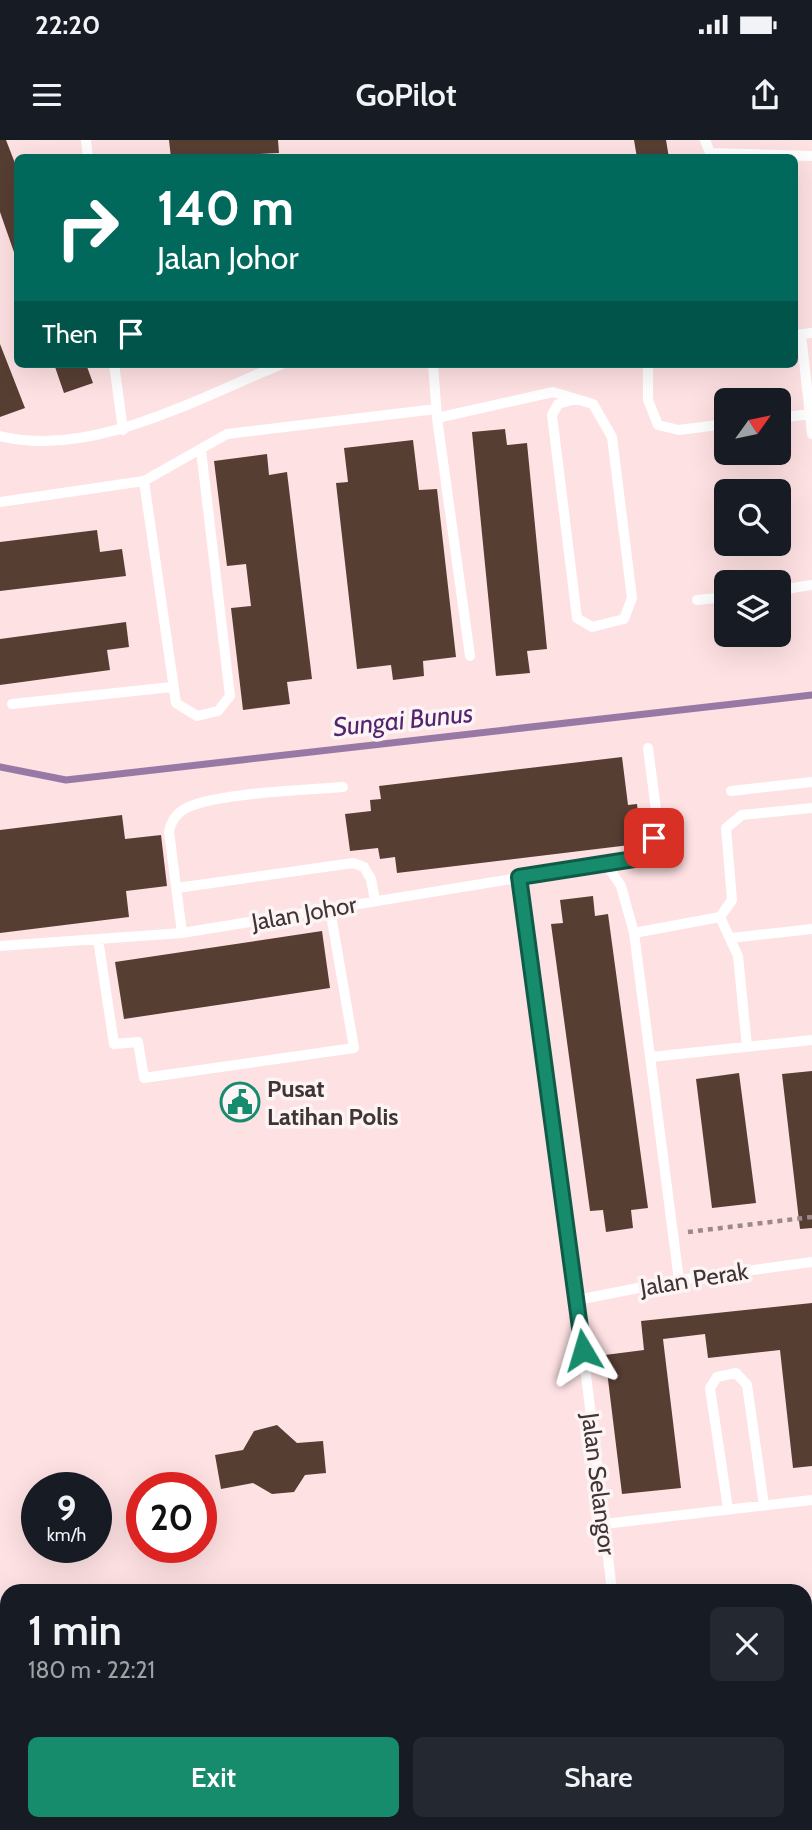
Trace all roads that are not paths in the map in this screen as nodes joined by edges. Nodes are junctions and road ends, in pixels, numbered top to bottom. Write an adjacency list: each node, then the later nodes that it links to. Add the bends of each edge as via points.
1 (803, 334): 8 (lane)
2 (114, 368): 11 (lane)
3 (272, 368): 11 (lane)
4 (433, 368): 7 (lane)
5 (648, 368): 10 (lane, via 648,400 658,425 679,430)
6 (576, 399): 6 (lane, via 593,404 612,437 632,598 624,619 592,627 578,618 552,415 558,404); 7 (lane, via 553,392)
7 (436, 413): 14 (lane, via 227,434); 21 (lane)
8 (810, 414): 9 (lane); 12 (lane)
9 (791, 416)
10 (714, 426)
11 (122, 430): 13 (lane, via 29,443)
12 (812, 435)
13 (0, 436)
14 (201, 450): 15 (lane); 22 (lane, via 230,696 218,711 197,716 176,703)
15 (144, 481): 16 (lane); 22 (lane)
16 (0, 502)
17 (812, 585): 18 (lane)
18 (791, 588)
19 (714, 598): 20 (lane)
20 (697, 600)
21 (470, 656)
22 (172, 687): 23 (lane)
23 (12, 704)
24 (648, 748): 29 (lane, Jalan Johor, via 658,825 654,838 634,859)
25 (812, 782): 27 (lane)
26 (343, 787): 31 (lane, via 215,800 181,811 169,832)
27 (731, 791)
28 (812, 808): 34 (lane, via 742,815 726,828 732,900)
29 (606, 863): 30 (lane, Jalan Johor); 37 (lane, via 621,886)
30 (519, 877): 32 (lane, Jalan Johor); 46 (lane, Jalan Selangor)
31 (177, 888): 32 (lane, via 353,863 364,867 371,879); 36 (lane)
32 (375, 901): 33 (lane, Jalan Johor)
33 (330, 909): 36 (lane, Jalan Johor); 39 (lane, via 354,1048 144,1078 138,1042 114,1044)
34 (720, 917): 37 (lane); 38 (lane)
35 (812, 929): 38 (lane)
36 (182, 933): 39 (lane, Jalan Johor)
37 (634, 933): 43 (lane)
38 (731, 937): 42 (lane, via 738,956)
39 (97, 939): 40 (lane, Jalan Johor)
40 (0, 946)
41 (812, 1040): 42 (lane)
42 (747, 1047): 43 (lane)
43 (651, 1058): 45 (lane)
44 (812, 1262): 45 (lane, Jalan Perak)
45 (678, 1280): 46 (lane, Jalan Perak)
46 (577, 1300): 50 (lane, Jalan Selangor)
47 (812, 1500): 48 (lane)
48 (764, 1505): 49 (lane); 49 (lane, via 747,1385 736,1373 717,1377 710,1388)
49 (728, 1509): 50 (lane)
50 (604, 1524): 51 (lane, Jalan Selangor)
51 (611, 1584)

